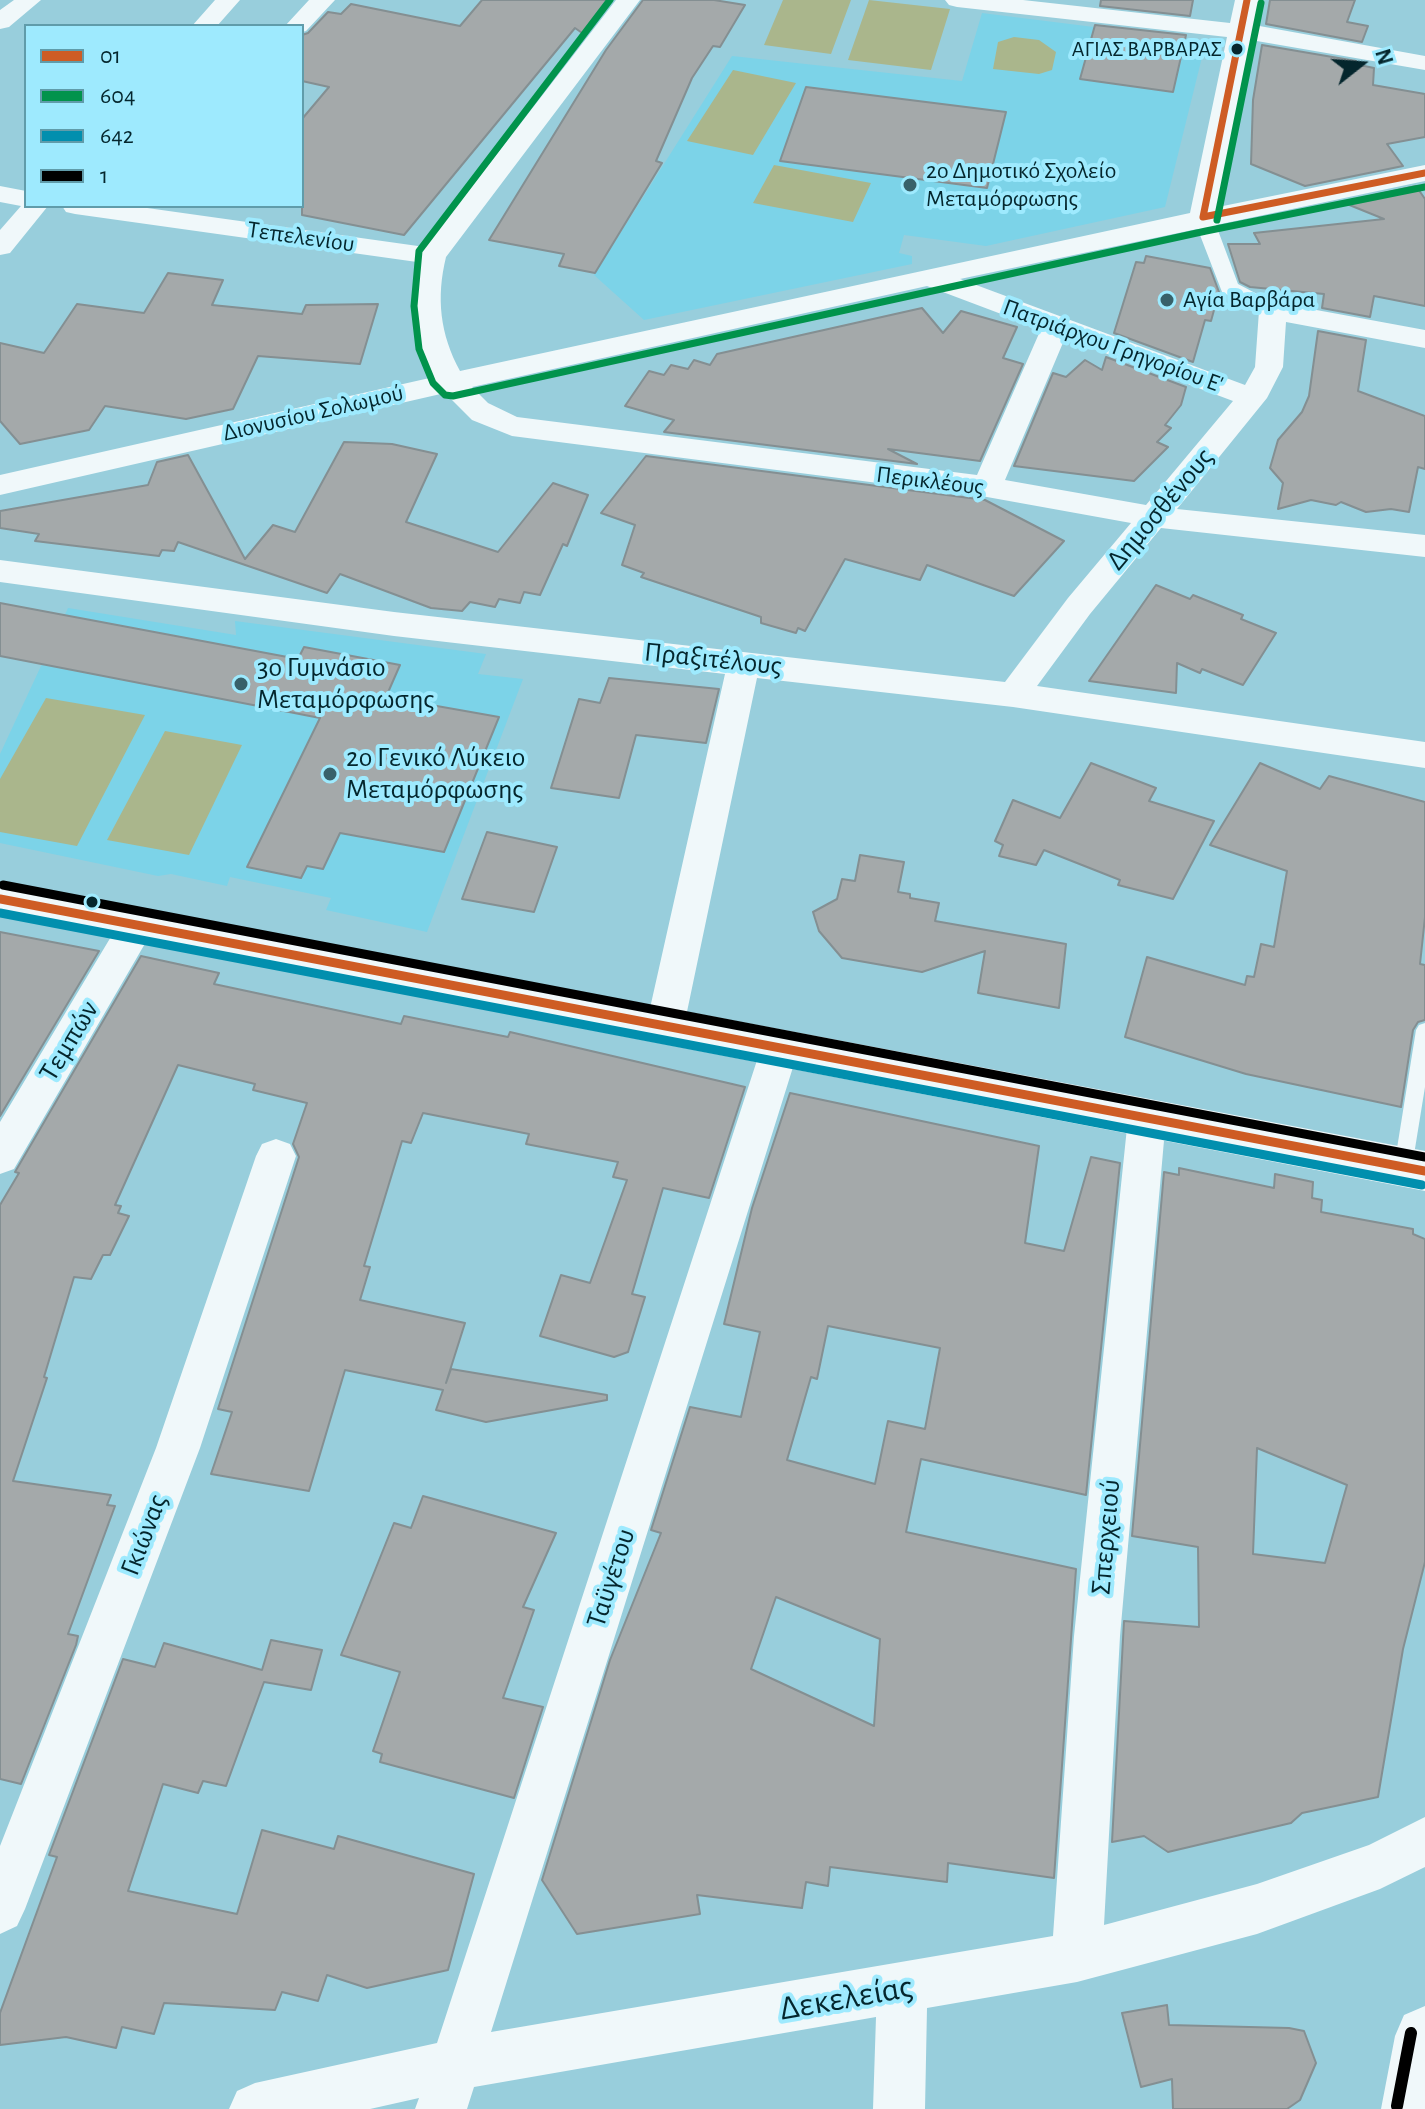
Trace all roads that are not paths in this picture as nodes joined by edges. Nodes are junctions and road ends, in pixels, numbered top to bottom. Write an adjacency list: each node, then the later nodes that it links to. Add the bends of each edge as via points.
1 (29, 0): 7 (street)
2 (228, 0): 8 (street)
3 (323, 0): 9 (street)
4 (628, 0): 19 (street)
5 (957, 0): 10 (street)
6 (1247, 0): 10 (street)
7 (0, 22)
8 (206, 24)
9 (299, 24)
10 (1240, 33): 11 (street); 17 (street)
11 (1425, 63)
12 (1425, 173): 17 (street, Διονυσίου Σολωμού)
13 (0, 194): 14 (street)
14 (24, 199)
15 (33, 208): 18 (street)
16 (89, 208): 19 (street, Τεπελενίου)
17 (1203, 217): 20 (street, Διονυσίου Σολωμού); 21 (street, via 1229,288)
18 (0, 247)
19 (432, 256): 24 (street, via 424,280 425,309 438,361)
20 (929, 277): 22 (street, Πατριάρχου Γρηγορίου Ε'); 24 (street, Διονυσίου Σολωμού)
21 (1273, 311): 23 (street); 25 (street, Δημοσθένους, via 1269,367)
22 (1056, 326): 25 (street, Πατριάρχου Γρηγορίου Ε'); 27 (street)
23 (1425, 339)
24 (450, 382): 26 (street, Διονυσίου Σολωμού); 27 (street, Περικλέους, via 476,409 512,426)
25 (1252, 398): 28 (street, Δημοσθένους)
26 (0, 485)
27 (987, 487): 28 (street, Περικλέους)
28 (1154, 517): 29 (street, Περικλέους); 32 (street, Δημοσθένους)
29 (1425, 546)
30 (0, 571): 31 (street, Πραξιτέλους, via 394,624)
31 (744, 663): 32 (street, Πραξιτέλους); 36 (street)
32 (1013, 695): 33 (street, Πραξιτέλους)
33 (1425, 755)
34 (0, 899): 35 (street)
35 (137, 925): 36 (street); 41 (street, Τεμπών)
36 (665, 1026): 38 (street)
37 (1425, 1030): 42 (lane)
38 (780, 1048): 39 (street); 48 (street, Ταϋγέτου)
39 (1147, 1118): 42 (street); 45 (street, Σπερχειού, via 1097,1636)
40 (276, 1156): 44 (street, Γκιώνας, via 178,1448)
41 (0, 1157)
42 (1414, 1169)
43 (1425, 1841): 45 (street, Δεκελείας, via 1380,1865 1257,1909)
44 (0, 1909)
45 (1077, 1957): 46 (street, Δεκελείας)
46 (902, 1989): 48 (street, Δεκελείας); 50 (street)
47 (1425, 2036): 51 (street)
48 (449, 2086): 49 (street, Δεκελείας)
49 (255, 2109)
50 (899, 2109)
51 (1411, 2109)

